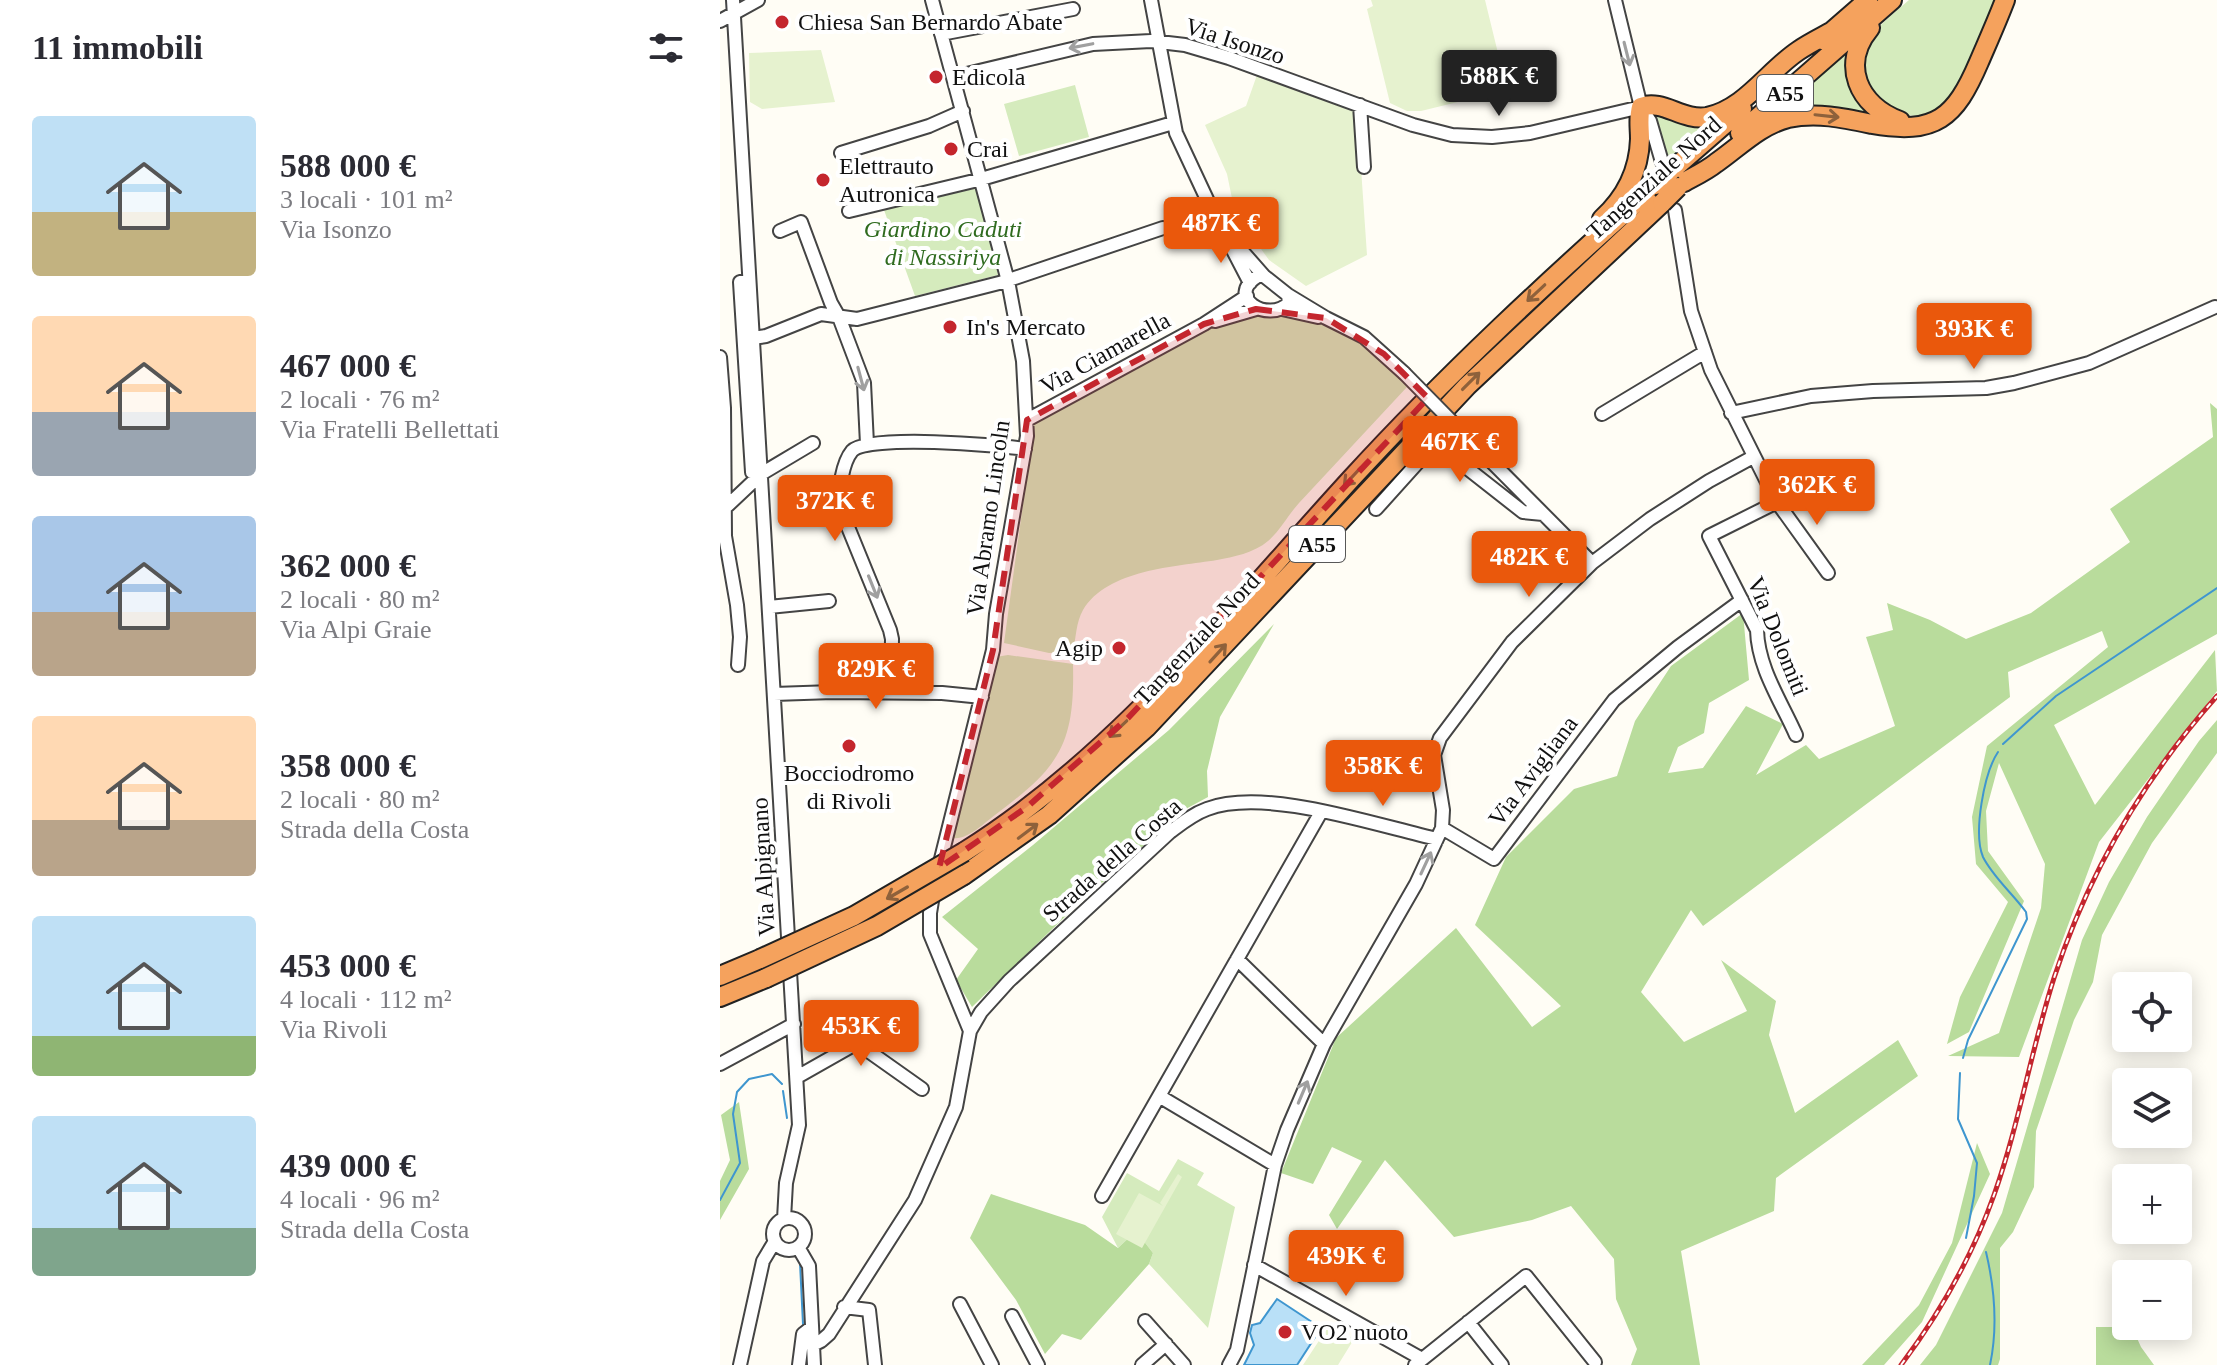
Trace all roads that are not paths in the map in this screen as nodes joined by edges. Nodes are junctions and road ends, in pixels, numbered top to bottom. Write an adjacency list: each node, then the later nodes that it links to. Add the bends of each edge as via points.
1 (758, 0): 10 (street)
2 (932, 0): 14 (street, Via Abramo Lincoln)
3 (1151, 0): 15 (street)
4 (1615, 0): 19 (street, one-way to 19)
5 (1868, 0): 13 (highway, Tangenziale Nord / A55)
6 (1892, 0): 25 (highway, Tangenziale Nord / A55)
7 (1902, 0): 22 (highway, via 1863,37 1855,69 1863,93 1877,111)
8 (2005, 0): 16 (highway)
9 (2012, 0): 16 (highway)
10 (733, 7): 12 (street); 34 (street, Via Alpignano)
11 (1073, 9): 14 (street)
12 (720, 21)
13 (1831, 32): 19 (highway, via 1797,51 1738,103 1716,114 1694,118 1651,103); 25 (highway, Tangenziale Nord / A55)
14 (941, 34): 17 (street, Via Abramo Lincoln)
15 (1158, 41): 17 (street, Via Isonzo, one-way to 17, via 1093,44); 18 (street, Via Isonzo, via 1208,51); 21 (street)
16 (1987, 44): 22 (highway, via 1955,108 1939,120)
17 (954, 77): 20 (street, Via Abramo Lincoln)
18 (1360, 105): 19 (street, Via Isonzo, via 1431,130 1470,137 1530,133); 24 (street)
19 (1641, 107): 25 (street); 32 (highway, via 1639,153 1630,182 1610,212 1573,246)
20 (963, 111): 23 (street); 26 (street, Via Abramo Lincoln)
21 (1173, 123): 26 (street); 31 (street)
22 (1910, 125): 25 (highway, one-way to 22, via 1714,165 1784,119 1815,115)
23 (841, 153)
24 (1364, 167)
25 (1674, 176): 27 (highway, Tangenziale Nord / A55, bridge)
26 (981, 178): 28 (street); 35 (street, Via Abramo Lincoln)
27 (1664, 199): 32 (highway, Tangenziale Nord / A55); 45 (street); 75 (highway, Tangenziale Nord / A55, one-way to 27, bridge, via 877,926 964,875 1049,815 1147,727 1467,386)
28 (849, 211)
29 (1163, 228): 35 (street)
30 (780, 231): 41 (street, via 801,222)
31 (1224, 231): 33 (street); 36 (street)
32 (1558, 272): 74 (highway, Tangenziale Nord / A55, one-way to 74, bridge, via 1452,373 1128,718 1027,807 880,902)
33 (1264, 276): 36 (street, Via Ciamarella); 37 (street)
34 (749, 281): 44 (street, Via Alpignano); 55 (street, Via Alpignano, via 740,282 752,472)
35 (1008, 281): 41 (street, via 857,319); 49 (street, Via Abramo Lincoln, via 1021,345)
36 (1248, 289): 39 (street); 43 (street, Via Ciamarella)
37 (1288, 295): 40 (street, via 1289,303); 42 (street)
38 (2215, 307): 47 (street, via 2106,356 2014,383 1811,396)
39 (1256, 309): 40 (street, Via Ciamarella); 43 (street, Via Ciamarella)
40 (1282, 309): 42 (street)
41 (839, 317): 44 (street, via 821,314); 51 (street, one-way to 51, via 864,383)
42 (1326, 318): 59 (street, bridge, via 1364,337 1404,373)
43 (1204, 324): 49 (street, Via Ciamarella)
44 (753, 338): 55 (street, Via Alpignano)
45 (1705, 352): 47 (street); 48 (street)
46 (720, 357): 54 (street)
47 (1731, 413): 53 (street)
48 (1602, 414)
49 (1027, 420): 52 (street, Via Abramo Lincoln)
50 (813, 443): 55 (street)
51 (867, 444): 52 (street, via 959,442); 67 (street, one-way to 67, via 850,453 839,501 890,630)
52 (1025, 449): 69 (street, Via Abramo Lincoln)
53 (1753, 457): 56 (street); 61 (street, via 1650,519)
54 (723, 471): 57 (street)
55 (761, 474): 57 (street); 65 (street, Via Alpignano)
56 (1777, 502): 62 (street); 63 (street, Via Dolomiti, via 1709,536)
57 (725, 508): 60 (street)
58 (1376, 509): 59 (street, via 1421,459 1444,450 1523,512)
59 (1543, 514): 61 (street)
60 (722, 539): 66 (street, via 737,605)
61 (1592, 563): 72 (street, via 1512,642 1440,738 1434,755 1443,810)
62 (1828, 573)
63 (1742, 600): 70 (street, Via Dolomiti, via 1757,630 1757,646 1775,696); 72 (street, Via Avigliana, via 1614,700 1494,859)
64 (829, 601): 65 (street)
65 (769, 607): 68 (street, Via Alpignano)
66 (738, 665)
67 (891, 693): 68 (street); 69 (street)
68 (774, 694): 77 (street, Via Alpignano)
69 (982, 697): 78 (street, Via Abramo Lincoln, via 930,913 930,934)
70 (1796, 735)
71 (1321, 812): 72 (street, Strada della Costa); 73 (street); 78 (street, Strada della Costa, via 1235,802 1190,817 1009,981)
72 (1440, 833): 80 (street, one-way to 72)
73 (1237, 959): 80 (street); 84 (street)
74 (720, 976)
75 (720, 997)
76 (884, 1009): 79 (street)
77 (794, 1024): 81 (street); 82 (street, Via Alpignano)
78 (970, 1031): 93 (street, via 956,1107 915,1200)
79 (857, 1043): 82 (street); 83 (street)
80 (1324, 1044): 85 (street, one-way to 80)
81 (720, 1064)
82 (797, 1077): 87 (street, Via Alpignano, via 799,1125 788,1173)
83 (922, 1089)
84 (1159, 1096): 85 (street); 86 (street)
85 (1275, 1165): 90 (street)
86 (1102, 1196)
87 (789, 1219): 88 (street, via 774,1230); 89 (street, via 802,1224 805,1234)
88 (775, 1241): 89 (street); 91 (street)
89 (793, 1248): 91 (street, via 774,1255); 97 (street, via 809,1266)
90 (1254, 1265): 100 (street); 110 (street, via 1237,1350)
91 (763, 1268): 102 (street)
92 (960, 1304): 106 (street)
93 (844, 1307): 99 (street, via 829,1334); 105 (street, via 869,1310)
94 (1012, 1316): 107 (street)
95 (1145, 1321): 98 (street)
96 (1468, 1322): 100 (street); 101 (street, via 1526,1276); 111 (street)
97 (812, 1327): 99 (street); 103 (street, via 803,1334)
98 (1166, 1344): 108 (street); 109 (street)
99 (813, 1345): 104 (street)
100 (1418, 1362)
101 (1595, 1362)
102 (740, 1365)
103 (799, 1365)
104 (814, 1365)
105 (875, 1365)
106 (992, 1365)
107 (1038, 1365)
108 (1142, 1365)
109 (1184, 1365)
110 (1229, 1365)
111 (1502, 1365)

